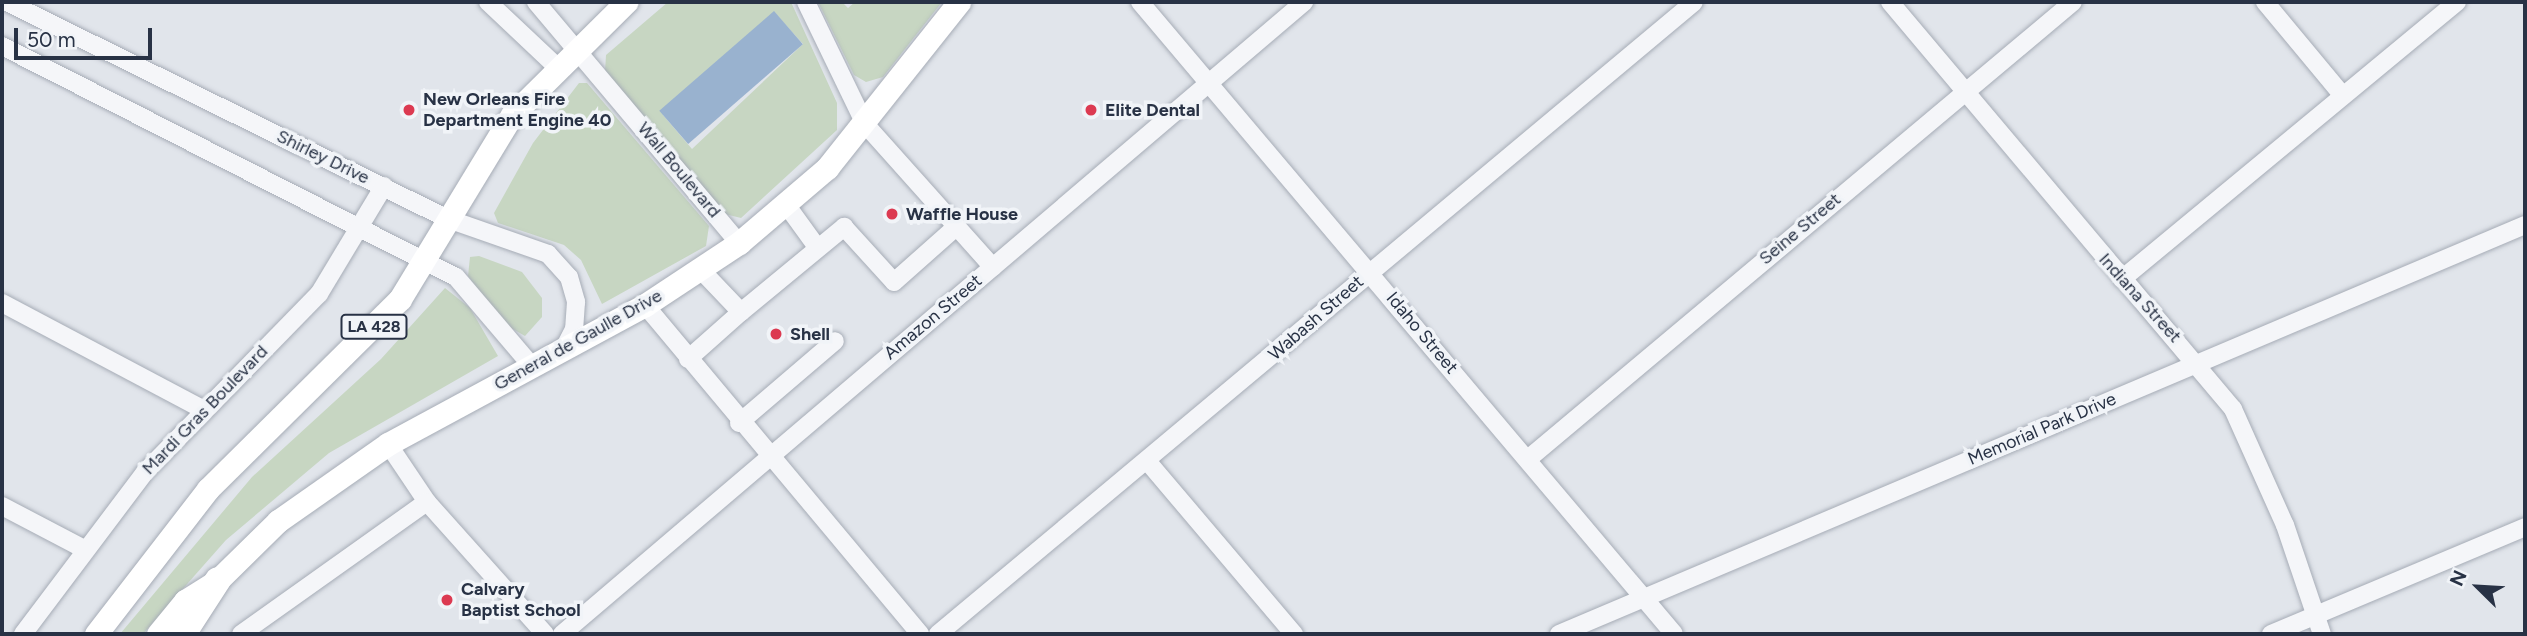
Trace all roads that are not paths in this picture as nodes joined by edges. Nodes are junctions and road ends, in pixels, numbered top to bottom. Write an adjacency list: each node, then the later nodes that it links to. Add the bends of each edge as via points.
1 (6, 2): 21 (street, Shirley Drive)
2 (488, 2): 16 (street)
3 (536, 2): 15 (street, Wall Boulevard)
4 (626, 2): 15 (main road, LA 428)
5 (806, 2): 20 (street)
6 (959, 2): 20 (main road, General de Gaulle Drive)
7 (1140, 2): 17 (street, Idaho Street)
8 (1304, 2): 17 (street, Amazon Street)
9 (1694, 2): 32 (street, Wabash Street)
10 (1890, 2): 18 (street, Indiana Street)
11 (2073, 2): 18 (street, Seine Street)
12 (2265, 2): 19 (street)
13 (2457, 2): 19 (street)
14 (2, 46): 26 (street)
15 (574, 47): 16 (main road, LA 428); 27 (street, Wall Boulevard)
16 (557, 67): 23 (main road, LA 428, via 512,115)
17 (1208, 83): 30 (street, Amazon Street); 32 (street, Idaho Street)
18 (1965, 93): 33 (street, Indiana Street); 46 (street, Seine Street)
19 (2343, 96): 33 (street)
20 (865, 124): 22 (main road, General de Gaulle Drive); 25 (street)
21 (384, 186): 23 (street, Shirley Drive); 26 (street, Mardi Gras Boulevard)
22 (785, 204): 27 (main road, General de Gaulle Drive); 28 (street)
23 (451, 220): 29 (main road, LA 428); 38 (street, Shirley Drive, via 509,237 559,262 576,302 574,329)
24 (2525, 225): 40 (street, Memorial Park Drive)
25 (957, 226): 28 (street, via 894,282 844,227); 30 (street)
26 (361, 230): 29 (street); 42 (street, Mardi Gras Boulevard, via 319,294)
27 (739, 243): 31 (main road, General de Gaulle Drive)
28 (817, 247): 36 (street)
29 (427, 264): 41 (street, via 471,291); 56 (main road, LA 428, via 349,355 208,489)
30 (993, 267): 45 (street, Amazon Street)
31 (701, 270): 35 (main road, General de Gaulle Drive); 36 (street)
32 (1370, 271): 46 (street, Idaho Street); 47 (street, Wabash Street)
33 (2122, 279): 40 (street, Indiana Street)
34 (2, 303): 42 (street)
35 (645, 305): 38 (main road, General de Gaulle Drive); 39 (street)
36 (741, 312): 39 (street)
37 (835, 341): 43 (street)
38 (564, 349): 41 (main road, General de Gaulle Drive)
39 (688, 359): 43 (street)
40 (2199, 363): 53 (street, Memorial Park Drive); 54 (street, Indiana Street, via 2233,409 2285,525)
41 (531, 365): 44 (main road, General de Gaulle Drive)
42 (202, 408): 51 (street, Mardi Gras Boulevard)
43 (739, 423): 45 (street)
44 (388, 444): 48 (street); 52 (main road, General de Gaulle Drive, via 278,521)
45 (767, 457): 61 (street, Amazon Street); 62 (street)
46 (1528, 458): 53 (street, Idaho Street)
47 (1148, 462): 63 (street, Wabash Street); 64 (street)
48 (427, 502): 59 (street); 60 (street)
49 (2, 506): 51 (street)
50 (2525, 527): 54 (street)
51 (82, 548): 55 (street, Mardi Gras Boulevard)
52 (218, 580): 57 (main road, General de Gaulle Drive, via 185,601); 58 (highway)
53 (1645, 597): 65 (street, Memorial Park Drive); 66 (street, Idaho Street)
54 (2314, 616): 67 (street); 68 (street, Indiana Street)
55 (23, 634)
56 (96, 634)
57 (158, 634)
58 (183, 634)
59 (241, 634)
60 (545, 634)
61 (562, 634)
62 (920, 634)
63 (938, 634)
64 (1294, 634)
65 (1559, 634)
66 (1674, 634)
67 (2271, 634)
68 (2322, 634)

